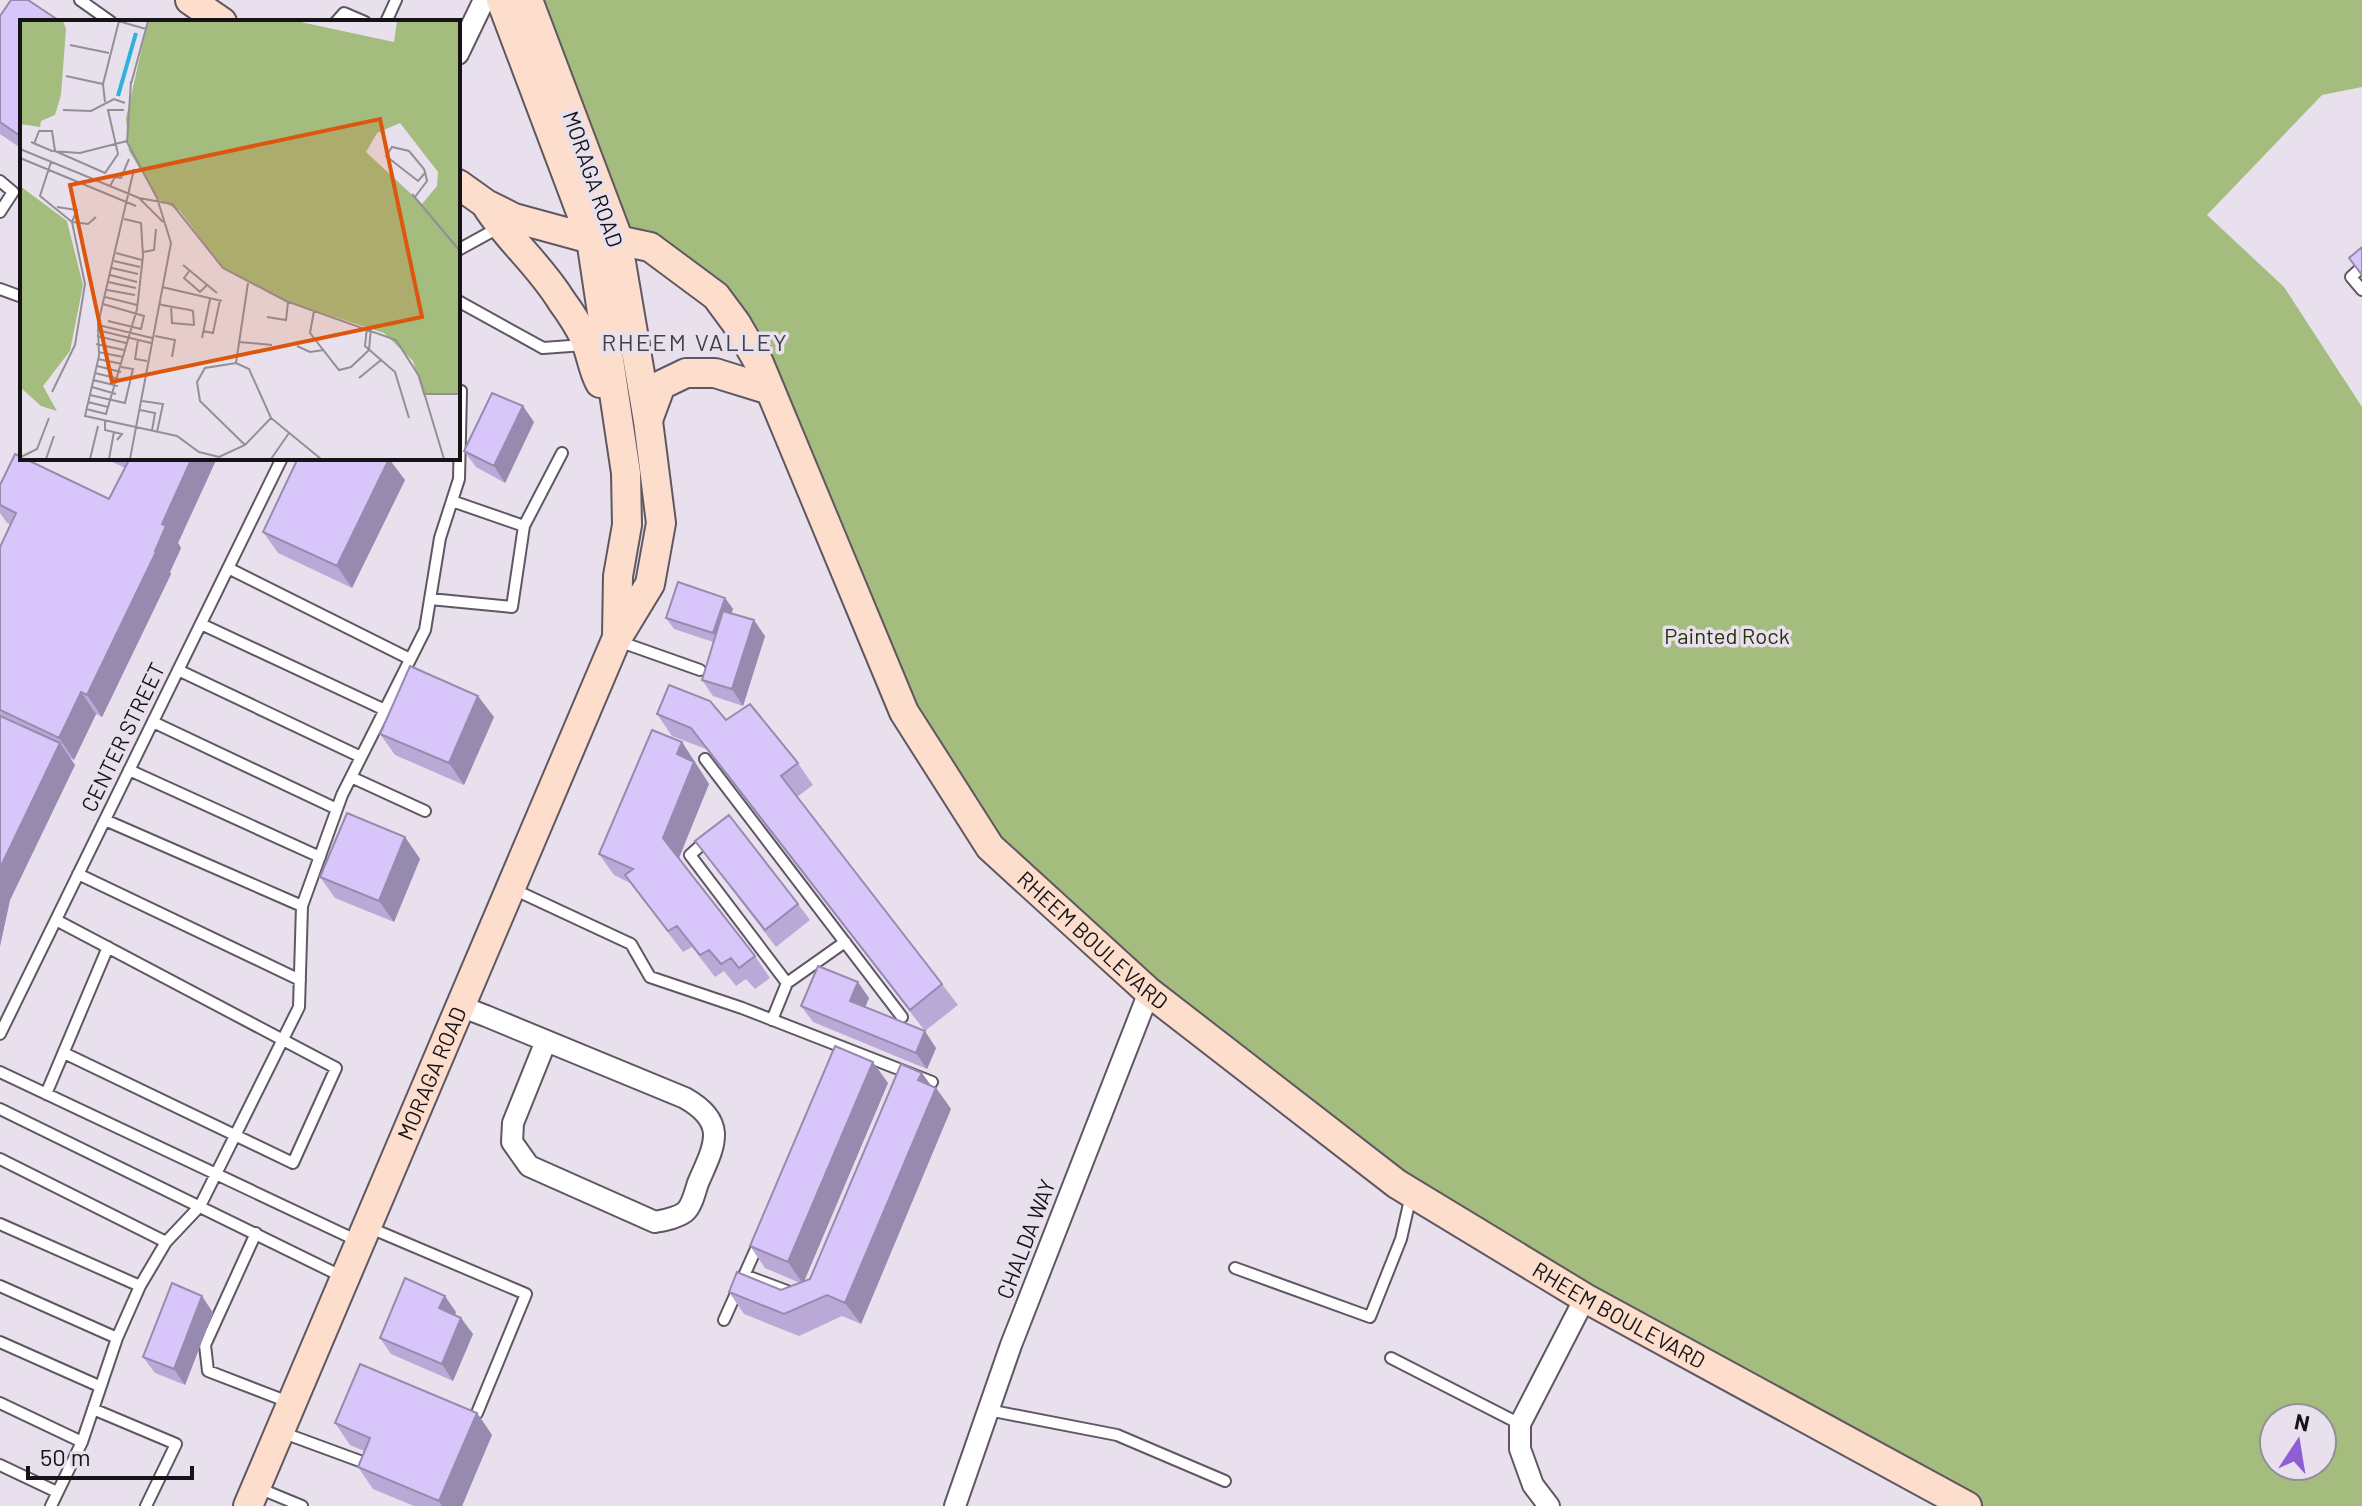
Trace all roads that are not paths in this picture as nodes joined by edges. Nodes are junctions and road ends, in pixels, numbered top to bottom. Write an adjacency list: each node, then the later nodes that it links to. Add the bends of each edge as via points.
1 (80, 0): 7 (lane)
2 (190, 0): 8 (main road)
3 (396, 0): 11 (lane)
4 (484, 0): 12 (street)
5 (501, 0): 17 (main road, MORAGA ROAD)
6 (528, 0): 17 (main road, MORAGA ROAD)
7 (108, 20)
8 (219, 20)
9 (338, 20): 10 (lane, via 344,13)
10 (360, 20)
11 (387, 20)
12 (460, 50)
13 (0, 181): 15 (lane, via 13,192)
14 (460, 186): 16 (main road, RHEEM BOULEVARD)
15 (0, 212)
16 (493, 215): 17 (main road, RHEEM BOULEVARD); 18 (lane); 24 (main road, via 543,274)
17 (604, 240): 25 (main road, RHEEM BOULEVARD, via 650,247 716,296); 26 (main road, MORAGA ROAD); 27 (main road, MORAGA ROAD)
18 (460, 248)
19 (2362, 267): 21 (lane, via 2351,277)
20 (0, 289): 22 (lane)
21 (2362, 290)
22 (20, 296)
23 (460, 302): 24 (lane, via 543,348)
24 (586, 344): 26 (main road, via 593,371)
25 (770, 390): 27 (main road, via 715,373 686,373 661,385); 61 (main road, RHEEM BOULEVARD, via 904,712 990,847)
26 (617, 417): 36 (main road, MORAGA ROAD, via 627,525 618,576)
27 (648, 421): 36 (main road, MORAGA ROAD, via 661,523 650,584)
28 (562, 453): 32 (lane)
29 (281, 460): 33 (lane, CENTER STREET)
30 (459, 460): 31 (lane)
31 (452, 501): 32 (lane); 34 (lane)
32 (524, 526): 34 (lane, via 512,607)
33 (228, 568): 35 (lane, CENTER STREET); 37 (lane)
34 (430, 599): 37 (lane, via 425,630)
35 (201, 624): 38 (lane, CENTER STREET); 40 (lane)
36 (616, 640): 39 (lane); 54 (main road, MORAGA ROAD)
37 (410, 659): 40 (lane)
38 (178, 670): 41 (lane, CENTER STREET); 42 (lane)
39 (700, 670)
40 (385, 710): 42 (lane)
41 (153, 722): 44 (lane, CENTER STREET); 46 (lane)
42 (361, 757): 45 (lane)
43 (705, 759): 47 (lane)
44 (129, 770): 50 (lane, CENTER STREET); 52 (lane)
45 (351, 777): 46 (lane); 48 (lane)
46 (337, 809): 52 (lane)
47 (743, 809): 49 (lane); 57 (lane)
48 (425, 811)
49 (732, 818)
50 (105, 820): 53 (lane, CENTER STREET); 55 (lane)
51 (722, 827): 60 (lane, via 690,855)
52 (320, 857): 55 (lane)
53 (78, 874): 56 (lane, CENTER STREET); 59 (lane)
54 (511, 888): 62 (main road, MORAGA ROAD); 64 (lane, via 631,944 650,977)
55 (302, 906): 59 (lane)
56 (56, 920): 58 (lane); 65 (lane, CENTER STREET)
57 (845, 942): 60 (lane); 63 (lane)
58 (108, 947): 66 (lane); 69 (lane)
59 (300, 980): 66 (lane, via 299,1007)
60 (787, 983): 64 (lane)
61 (1149, 992): 80 (main road, RHEEM BOULEVARD); 102 (street, CHALDA WAY)
62 (460, 1006): 67 (street); 85 (main road, MORAGA ROAD)
63 (902, 1017)
64 (772, 1020): 68 (lane)
65 (0, 1034)
66 (283, 1039): 77 (lane); 77 (lane, via 336,1068 293,1163)
67 (546, 1041): 67 (street, via 513,1123 512,1142 529,1166 655,1222 687,1211 716,1142 704,1108)
68 (846, 1048): 70 (lane); 72 (lane)
69 (64, 1053): 75 (lane); 77 (lane)
70 (839, 1062)
71 (0, 1072): 75 (lane)
72 (913, 1074): 73 (lane); 74 (lane)
73 (932, 1082)
74 (906, 1088)
75 (46, 1094): 79 (lane)
76 (0, 1109): 81 (lane)
77 (234, 1135): 79 (lane)
78 (0, 1159): 86 (lane)
79 (217, 1174): 81 (lane); 85 (lane)
80 (1411, 1193): 87 (lane, via 1401,1239 1370,1317); 92 (main road, RHEEM BOULEVARD)
81 (200, 1206): 84 (lane); 86 (lane)
82 (0, 1224): 91 (lane)
83 (763, 1232): 88 (lane)
84 (256, 1233): 89 (lane); 100 (lane, via 205,1345 208,1371)
85 (363, 1234): 89 (main road, MORAGA ROAD); 103 (lane, via 526,1294)
86 (166, 1242): 91 (lane)
87 (1235, 1268)
88 (744, 1275): 93 (lane); 94 (lane)
89 (345, 1277): 100 (main road, MORAGA ROAD)
90 (0, 1286): 95 (lane)
91 (140, 1286): 95 (lane)
92 (1585, 1298): 104 (street); 112 (main road, RHEEM BOULEVARD)
93 (812, 1300)
94 (724, 1320)
95 (117, 1338): 98 (lane)
96 (0, 1342): 98 (lane)
97 (1391, 1358): 104 (lane)
98 (99, 1386): 101 (lane)
99 (0, 1403): 106 (lane)
100 (292, 1403): 105 (main road, MORAGA ROAD)
101 (93, 1409): 106 (lane); 114 (lane, via 176,1444)
102 (988, 1410): 109 (lane, via 1117,1435); 116 (street, CHALDA WAY)
103 (477, 1413)
104 (1520, 1424): 117 (street, via 1524,1461)
105 (279, 1431): 107 (lane); 111 (main road, MORAGA ROAD)
106 (82, 1442): 110 (lane)
107 (368, 1464)
108 (0, 1465): 110 (lane)
109 (1225, 1481)
110 (57, 1492): 113 (lane)
111 (252, 1496): 115 (lane)
112 (1952, 1503)
113 (51, 1506)
114 (146, 1506)
115 (302, 1506)
116 (955, 1506)
117 (1549, 1506)

